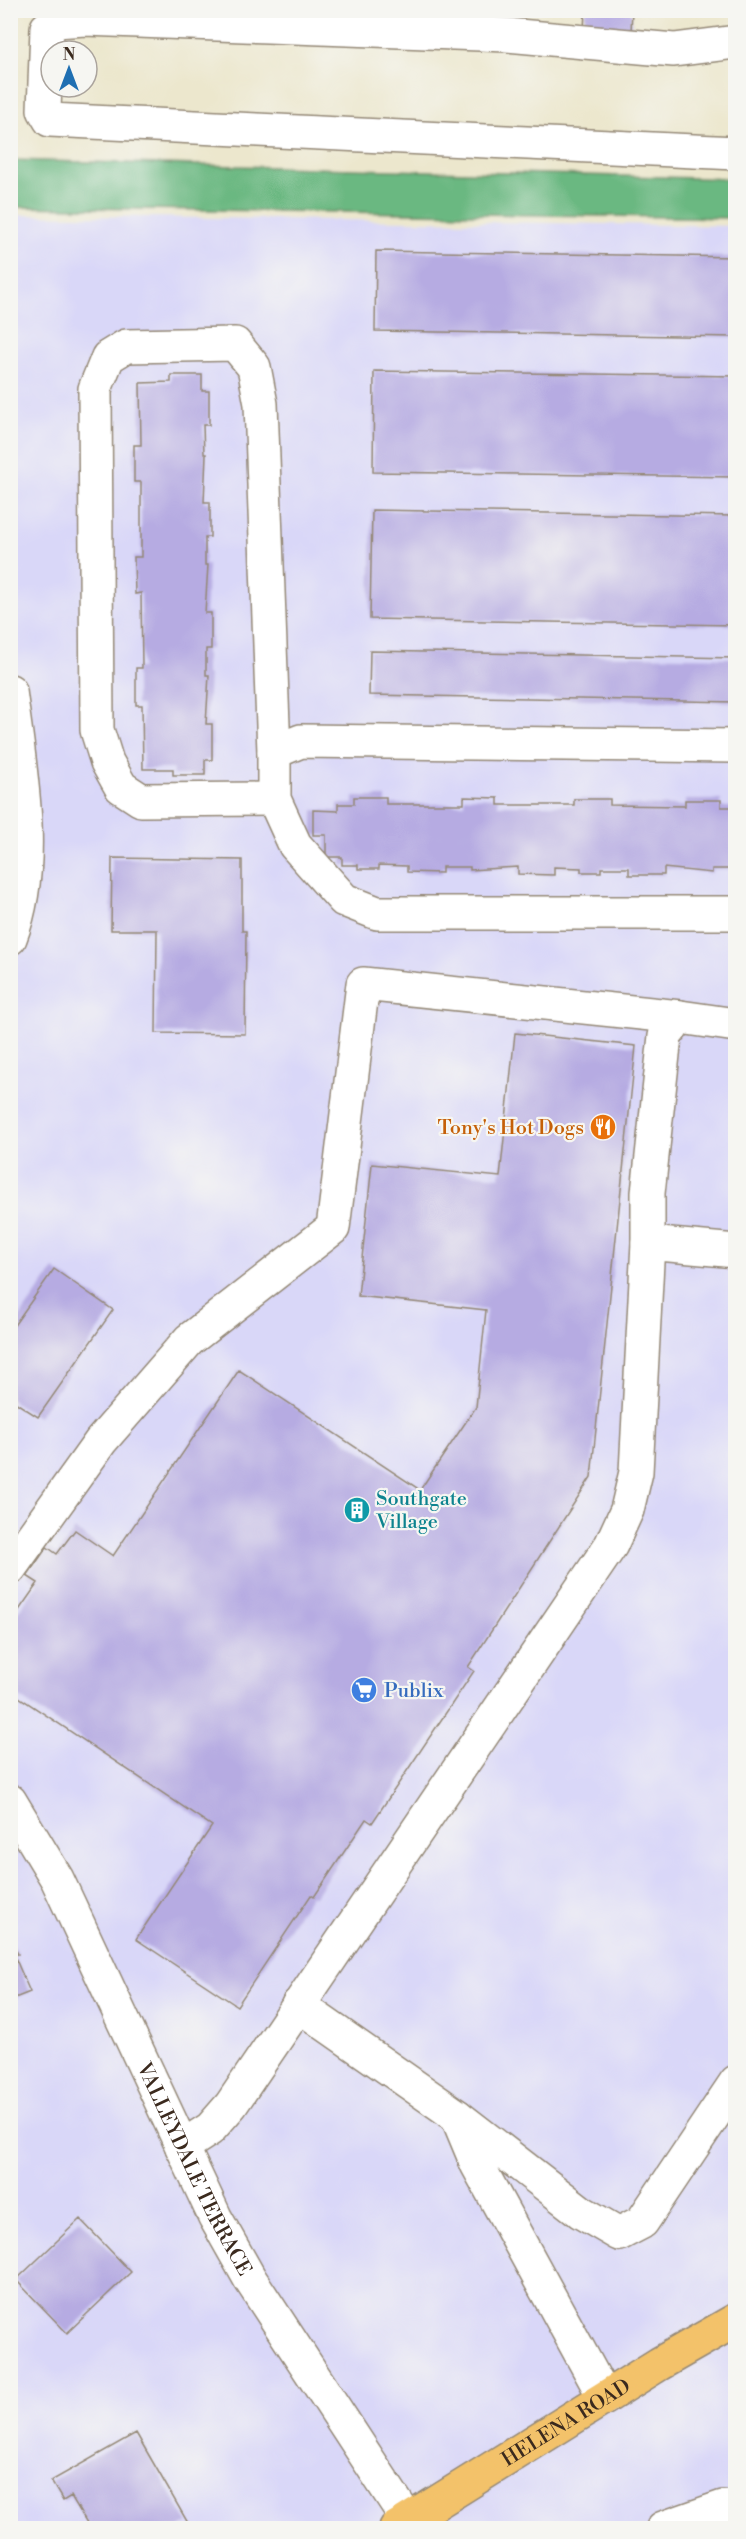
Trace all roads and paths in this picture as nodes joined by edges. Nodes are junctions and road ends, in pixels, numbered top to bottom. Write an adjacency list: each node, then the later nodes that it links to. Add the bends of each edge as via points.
1 (85, 15): 2 (street); 4 (street, via 56,21 47,28 44,110 50,120)
2 (347, 20): 3 (street, via 674,50)
3 (735, 42)
4 (735, 153)
5 (10, 691): 10 (street, via 24,804 25,865)
6 (735, 746): 7 (street, via 301,741)
7 (274, 752): 8 (street); 8 (street, via 261,404 254,367 236,344 126,346 108,357 95,389 97,730 107,762 121,787 141,800)
8 (274, 799): 9 (street, via 295,845 344,900 377,913)
9 (735, 913)
10 (10, 939)
11 (680, 1017): 12 (street); 13 (street, via 665,1036 648,1193); 15 (street, via 363,984 333,1228 189,1340 101,1441)
12 (735, 1025)
13 (648, 1243): 14 (street); 18 (street, via 636,1472 627,1510 611,1545)
14 (735, 1251)
15 (10, 1568)
16 (10, 1801): 17 (street, VALLEYDALE TERRACE)
17 (22, 1845): 21 (street, VALLEYDALE TERRACE, via 57,1879)
18 (298, 2005): 20 (street); 21 (street, via 231,2105 210,2129)
19 (735, 2082): 20 (street, via 642,2222 619,2234 580,2212)
20 (457, 2116): 23 (street, via 477,2164)
21 (182, 2148): 25 (street, VALLEYDALE TERRACE, via 214,2217 250,2279)
22 (735, 2320): 23 (main road, HELENA ROAD)
23 (605, 2398): 25 (main road, HELENA ROAD)
24 (735, 2512): 26 (street, via 723,2507)
25 (405, 2526)
26 (663, 2529)

